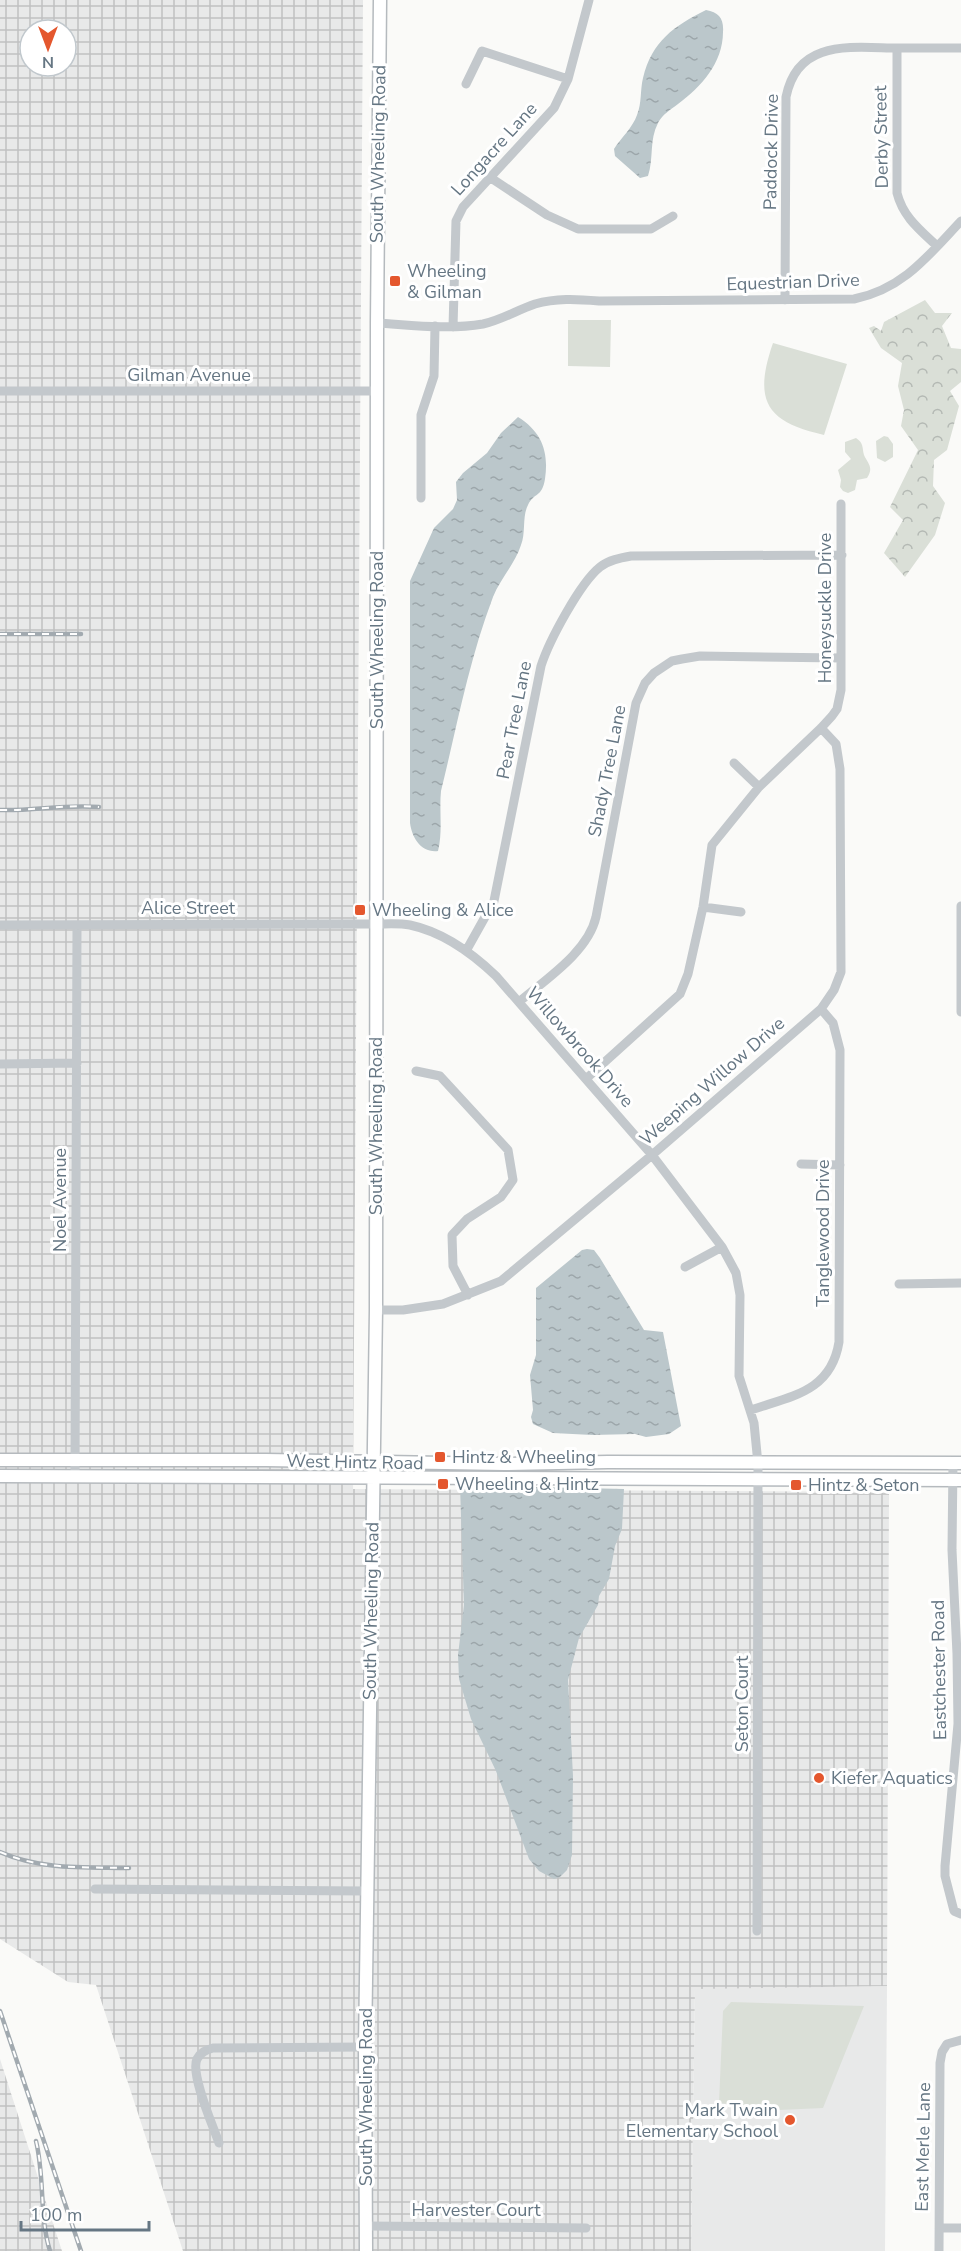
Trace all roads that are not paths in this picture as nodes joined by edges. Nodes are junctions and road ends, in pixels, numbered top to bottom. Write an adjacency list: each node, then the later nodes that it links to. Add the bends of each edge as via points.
1 (380, 0): 12 (main road, South Wheeling Road)
2 (589, 0): 5 (street, Longacre Lane)
3 (897, 48): 4 (street, Paddock Drive); 10 (street, Derby Street, via 897,193 908,218); 11 (street, Paddock Drive, via 824,50 805,62 789,84)
4 (961, 48)
5 (568, 79): 6 (street, via 482,51); 7 (street, Longacre Lane, via 554,108)
6 (466, 84)
7 (491, 178): 8 (street, via 547,215 578,229 651,229); 14 (street, Longacre Lane, via 462,207 456,221)
8 (673, 216)
9 (961, 221): 10 (street, Equestrian Drive)
10 (937, 246): 11 (street, Equestrian Drive, via 905,278 873,295 840,300)
11 (785, 300): 14 (street, Equestrian Drive, via 559,299 505,318)
12 (377, 323): 13 (street, Equestrian Drive); 16 (main road, South Wheeling Road)
13 (435, 326): 14 (street, Equestrian Drive); 17 (street, via 434,376 421,415)
14 (453, 327)
15 (0, 391): 16 (street, Gilman Avenue)
16 (378, 391): 27 (main road, South Wheeling Road)
17 (422, 498)
18 (841, 504): 19 (street, Honeysuckle Drive)
19 (842, 555): 20 (street, Honeysuckle Drive); 30 (street, Pear Tree Lane, via 631,556 611,561 594,573 546,651 494,901)
20 (841, 658): 21 (street, Honeysuckle Drive, via 840,699); 32 (street, Shady Tree Lane, via 700,656 672,661 654,673 636,703 591,934 581,948)
21 (821, 728): 23 (street, Honeysuckle Drive); 33 (street, Weeping Willow Drive, via 836,744 840,769 841,972)
22 (734, 763): 23 (street)
23 (759, 787): 25 (street, Honeysuckle Drive, via 712,845)
24 (961, 906): 31 (street)
25 (703, 907): 26 (street); 38 (street, Honeysuckle Drive, via 680,994)
26 (741, 912)
27 (376, 924): 29 (street, Alice Street); 30 (street, Willowbrook Drive, via 408,925 437,933); 47 (main road, South Wheeling Road)
28 (0, 925): 29 (street, Alice Street)
29 (77, 925): 35 (street, Noel Avenue)
30 (466, 951): 32 (street, Willowbrook Drive, via 487,967)
31 (961, 956): 34 (street)
32 (519, 1002): 38 (street, Willowbrook Drive)
33 (821, 1009): 39 (street, Weeping Willow Drive); 41 (street, Tanglewood Drive, via 833,1023 840,1050)
34 (961, 1012)
35 (77, 1063): 36 (street); 50 (street, Noel Avenue)
36 (0, 1064)
37 (416, 1071): 46 (street, via 440,1076 508,1150 513,1180 501,1197 467,1219 452,1235 453,1266)
38 (587, 1078): 39 (street, Willowbrook Drive)
39 (652, 1155): 42 (street, Willowbrook Drive); 46 (street, Weeping Willow Drive, via 501,1281)
40 (801, 1164): 41 (street)
41 (840, 1165): 48 (street, Tanglewood Drive, via 837,1354 826,1375 812,1388)
42 (722, 1247): 43 (street); 48 (street, Willowbrook Drive, via 736,1273 740,1295 739,1376)
43 (685, 1267)
44 (961, 1283): 45 (street)
45 (899, 1284)
46 (468, 1295): 47 (street, Weeping Willow Drive, via 443,1304)
47 (376, 1310): 51 (main road, South Wheeling Road)
48 (751, 1410): 53 (street, Willowbrook Drive)
49 (0, 1460): 50 (main road, West Hintz Road)
50 (75, 1460): 51 (main road, West Hintz Road); 54 (street, Noel Avenue)
51 (373, 1462): 53 (main road, West Hintz Road); 56 (main road, South Wheeling Road)
52 (957, 1463): 53 (main road, West Hintz Road); 58 (street, Eastchester Road)
53 (758, 1464): 57 (street, Willowbrook Drive)
54 (75, 1475): 55 (main road, West Hintz Road); 56 (main road, West Hintz Road)
55 (0, 1476)
56 (373, 1477): 57 (main road, West Hintz Road); 61 (main road, South Wheeling Road)
57 (759, 1478): 58 (main road, West Hintz Road); 63 (street, Seton Court)
58 (957, 1480): 59 (street, Eastchester Road)
59 (957, 1550): 62 (street, Eastchester Road, via 958,1724 945,1866)
60 (95, 1889): 61 (street)
61 (367, 1891): 65 (main road, South Wheeling Road)
62 (957, 1912)
63 (757, 1931)
64 (961, 2040): 69 (street, East Merle Lane, via 947,2044 940,2063)
65 (365, 2047): 66 (street, via 204,2051 198,2058 196,2073); 67 (main road, South Wheeling Road)
66 (219, 2143)
67 (366, 2226): 68 (street, Harvester Court); 71 (main road, South Wheeling Road)
68 (586, 2228)
69 (939, 2228): 70 (street); 72 (street, East Merle Lane)
70 (961, 2228)
71 (366, 2251)
72 (939, 2251)

